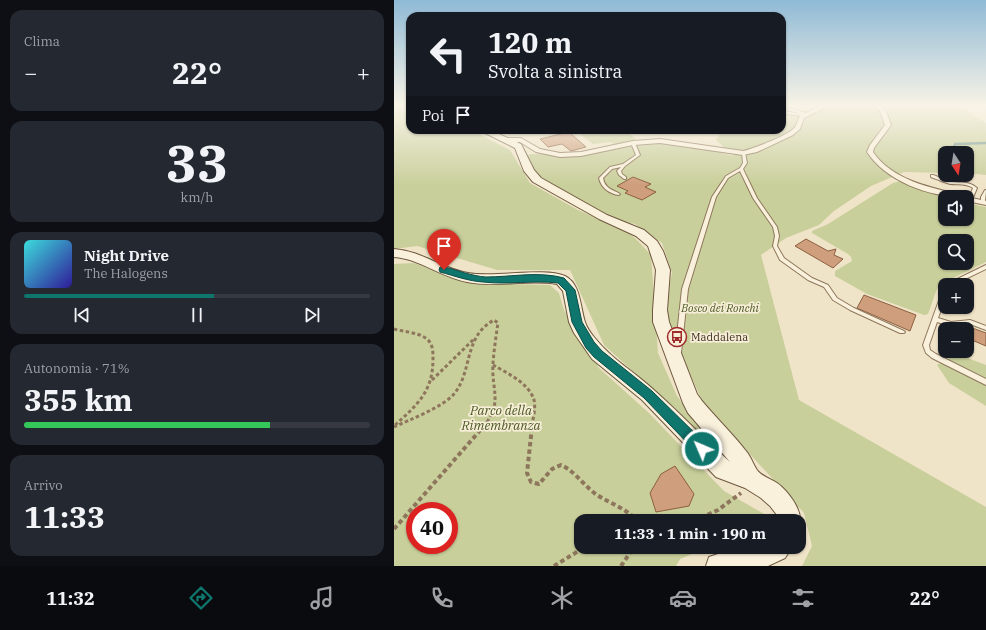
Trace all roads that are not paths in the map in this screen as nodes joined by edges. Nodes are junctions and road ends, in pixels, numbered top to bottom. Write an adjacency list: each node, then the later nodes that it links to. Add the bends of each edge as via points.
1 (795, 131): 6 (street, via 755,151)
2 (885, 131): 12 (street, via 870,148 875,160 895,174)
3 (492, 134): 4 (street)
4 (505, 140): 5 (street, via 521,140 544,153 560,155 581,154); 24 (street, via 520,149 529,171 537,180 603,217 640,233 653,244 663,270 661,322)
5 (633, 143): 6 (street, via 668,141); 7 (lane, via 638,155)
6 (743, 153): 8 (lane, via 745,163)
7 (624, 166): 10 (lane, via 619,171); 14 (lane, via 611,168 601,178 606,188)
8 (741, 168): 23 (lane, via 755,198 775,227 775,246 782,259 826,286 835,299); 24 (lane, via 727,177 714,197 685,289)
9 (932, 176): 11 (lane, via 951,183 962,182 973,186)
10 (625, 178)
11 (974, 190)
12 (938, 191)
13 (986, 191): 16 (lane)
14 (618, 194)
15 (974, 200): 16 (street)
16 (984, 203)
17 (394, 253): 26 (street, via 406,254 466,277 485,280 561,280 570,290 582,333 598,354 648,395 723,470)
18 (986, 267): 19 (lane)
19 (963, 278)
20 (938, 311): 21 (lane)
21 (935, 319): 22 (lane, via 951,324 970,322); 25 (lane, via 926,345 928,351)
22 (986, 328)
23 (902, 332)
24 (676, 364): 26 (street, via 695,407 740,459)
25 (986, 382)
26 (750, 479): 27 (street, via 778,498)
27 (787, 514)
28 (768, 554): 29 (street, via 756,559)
29 (718, 566)

